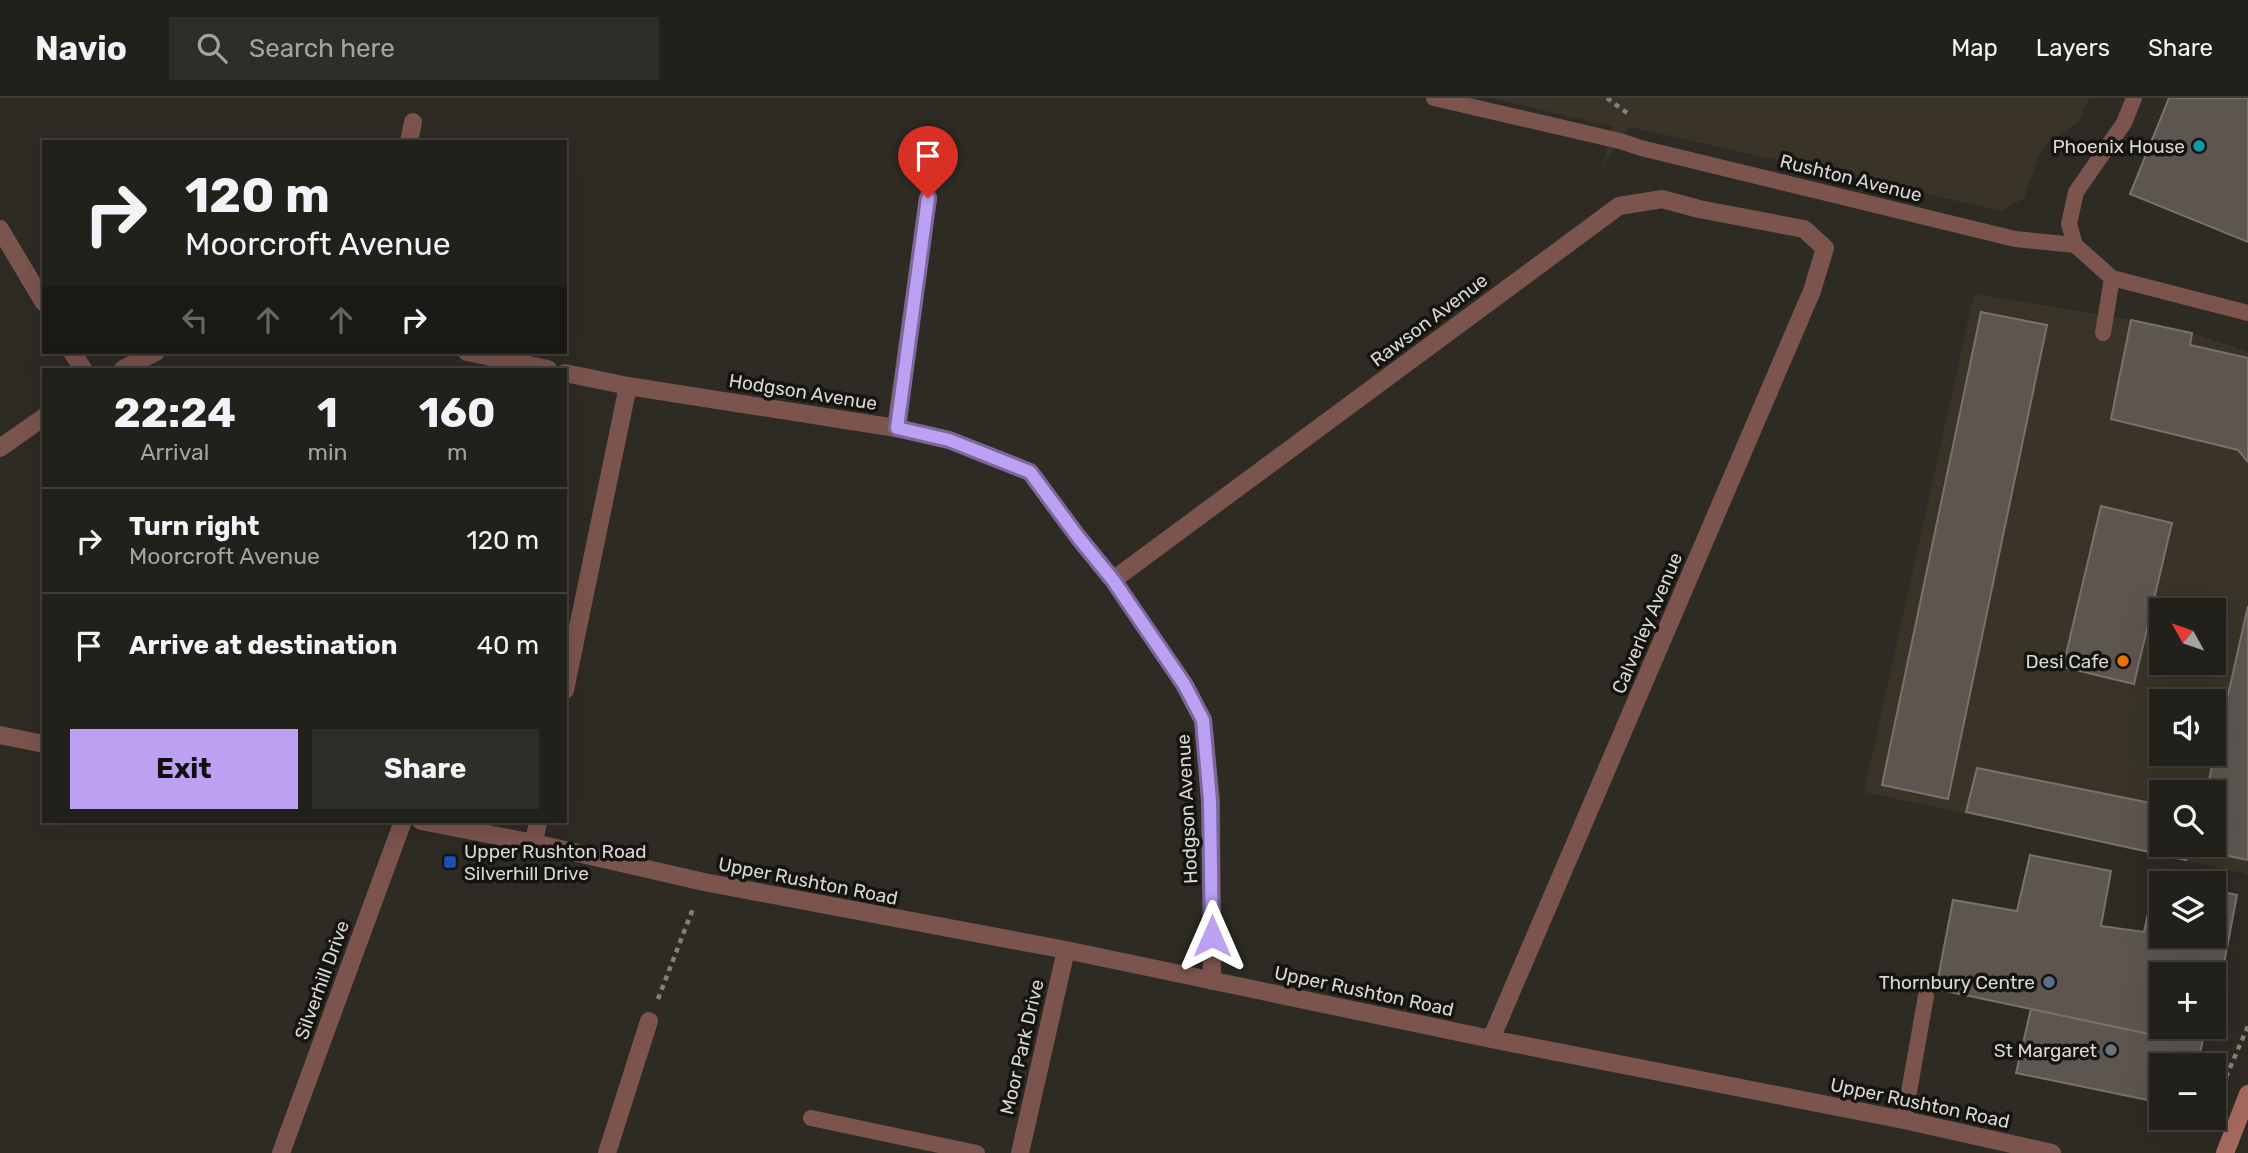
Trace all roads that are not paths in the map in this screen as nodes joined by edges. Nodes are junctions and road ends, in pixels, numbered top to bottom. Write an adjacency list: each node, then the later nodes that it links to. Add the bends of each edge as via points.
1 (1434, 98): 8 (lane, Rushton Avenue, via 2015,239)
2 (2134, 98): 8 (lane, via 2124,123 2076,192 2069,225)
3 (413, 122): 4 (street)
4 (409, 140)
5 (928, 198): 20 (street)
6 (0, 229): 10 (street)
7 (1804, 229): 22 (street, Rawson Avenue, via 1662,200 1619,206); 34 (street, Calverley Avenue, via 1825,248 1812,291)
8 (2075, 245): 9 (lane)
9 (2112, 278): 11 (lane); 12 (lane)
10 (42, 300)
11 (2248, 313)
12 (2103, 333)
13 (152, 354): 15 (street)
14 (477, 354): 16 (street)
15 (125, 368)
16 (543, 368)
17 (567, 373): 18 (street, Hodgson Avenue)
18 (628, 386): 20 (street, Hodgson Avenue); 23 (street)
19 (42, 419): 21 (street)
20 (897, 428): 22 (street, Hodgson Avenue, via 949,440 1030,472)
21 (0, 448)
22 (1113, 580): 31 (street, Hodgson Avenue, via 1203,720 1210,801)
23 (567, 680)
24 (0, 735): 25 (street)
25 (42, 744)
26 (401, 823): 38 (street, Silverhill Drive)
27 (431, 823): 29 (street, Upper Rushton Road)
28 (538, 823): 29 (street)
29 (534, 843): 30 (street, Upper Rushton Road, via 704,882)
30 (1066, 950): 31 (street, Upper Rushton Road); 41 (street, Moor Park Drive)
31 (1212, 981): 34 (street, Upper Rushton Road)
32 (1926, 996): 37 (lane)
33 (649, 1021): 39 (street)
34 (1491, 1039): 37 (street, Upper Rushton Road)
35 (2248, 1094): 43 (main road)
36 (811, 1118): 40 (lane)
37 (1904, 1120): 42 (street, Upper Rushton Road)
38 (281, 1153)
39 (607, 1153)
40 (977, 1153)
41 (1020, 1153)
42 (2052, 1153)
43 (2225, 1153)

